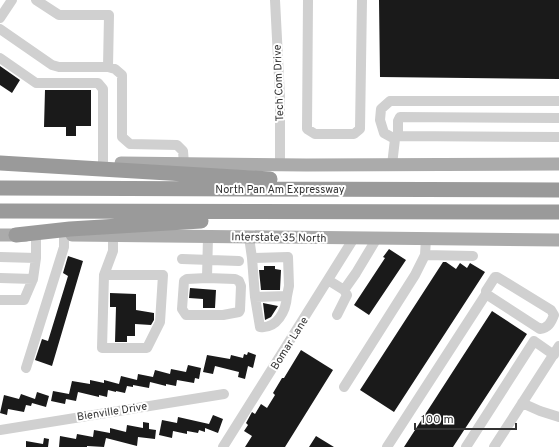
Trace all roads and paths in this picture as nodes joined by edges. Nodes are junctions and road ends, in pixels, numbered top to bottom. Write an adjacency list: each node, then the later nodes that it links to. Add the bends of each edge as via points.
1 (12, 0): 6 (street)
2 (36, 0): 9 (street, via 59,15 109,15)
3 (275, 0): 18 (street, Tech Com Drive, via 280,97)
4 (308, 0): 5 (street, via 307,129 315,134 354,134 360,129)
5 (362, 0)
6 (0, 18)
7 (0, 29): 9 (street, via 52,65)
8 (0, 58): 15 (street, via 36,83 98,83 103,89)
9 (108, 67): 16 (street, via 122,75 122,137 130,144 177,145 183,151)
10 (559, 101): 13 (street, via 390,101 381,109 380,120 384,133)
11 (559, 118): 13 (street, via 400,117)
12 (559, 137): 13 (street)
13 (397, 138): 19 (street)
14 (0, 163): 15 (main road); 22 (highway, via 256,179 366,180)
15 (103, 163): 16 (main road)
16 (184, 164): 18 (main road)
17 (559, 164): 19 (main road)
18 (280, 165): 19 (main road)
19 (392, 165)
20 (559, 181): 23 (highway, via 459,180)
21 (0, 188): 22 (highway, North Pan Am Expressway)
22 (408, 189): 23 (highway, North Pan Am Expressway)
23 (441, 189): 24 (highway, North Pan Am Expressway)
24 (559, 190)
25 (0, 211): 26 (highway, North Pan Am Expressway)
26 (409, 212): 27 (highway, North Pan Am Expressway); 28 (highway); 30 (highway, via 302,220 171,222)
27 (559, 212)
28 (559, 222)
29 (0, 235): 30 (main road, Interstate 35 North)
30 (16, 235): 31 (main road, Interstate 35 North)
31 (36, 235): 32 (main road, Interstate 35 North); 43 (street)
32 (64, 235): 33 (main road, Interstate 35 North); 62 (street, via 64,247)
33 (113, 236): 34 (main road, Interstate 35 North); 48 (street, via 113,251)
34 (208, 236): 35 (main road, Interstate 35 North); 46 (street)
35 (249, 237): 36 (main road, Interstate 35 North); 44 (street)
36 (354, 238): 37 (main road, Interstate 35 North); 52 (street, Bomar Lane)
37 (377, 238): 38 (main road, Interstate 35 North); 53 (street)
38 (426, 238): 39 (main road, Interstate 35 North); 40 (street)
39 (559, 240)
40 (426, 255): 41 (street); 63 (street)
41 (473, 256)
42 (0, 258): 43 (street)
43 (36, 258): 50 (street)
44 (252, 258): 55 (street, via 288,258); 56 (street)
45 (182, 259): 46 (street)
46 (208, 260): 47 (street); 51 (street)
47 (239, 261)
48 (104, 276): 48 (street, via 102,348 147,348 160,322 163,275)
49 (0, 278): 50 (street)
50 (32, 278): 57 (street, via 24,300)
51 (208, 278): 51 (street, via 239,281 239,312 223,315 186,315 182,309 184,281)
52 (328, 280): 53 (street); 68 (street, Bomar Lane)
53 (344, 290): 58 (street, via 347,295)
54 (486, 294): 59 (street); 59 (street, via 497,277 551,310 554,316 551,323); 69 (street)
55 (287, 296): 56 (street); 56 (street, via 281,315 275,323 266,328 260,327)
56 (255, 297)
57 (0, 300)
58 (337, 315)
59 (540, 329): 60 (street)
60 (534, 341): 61 (street); 70 (street)
61 (556, 350): 65 (street)
62 (26, 368)
63 (344, 387)
64 (224, 394): 67 (street, Bienville Drive)
65 (522, 403): 66 (street); 71 (street)
66 (559, 417)
67 (0, 430)
68 (223, 447)
69 (387, 447)
70 (466, 447)
71 (494, 447)

